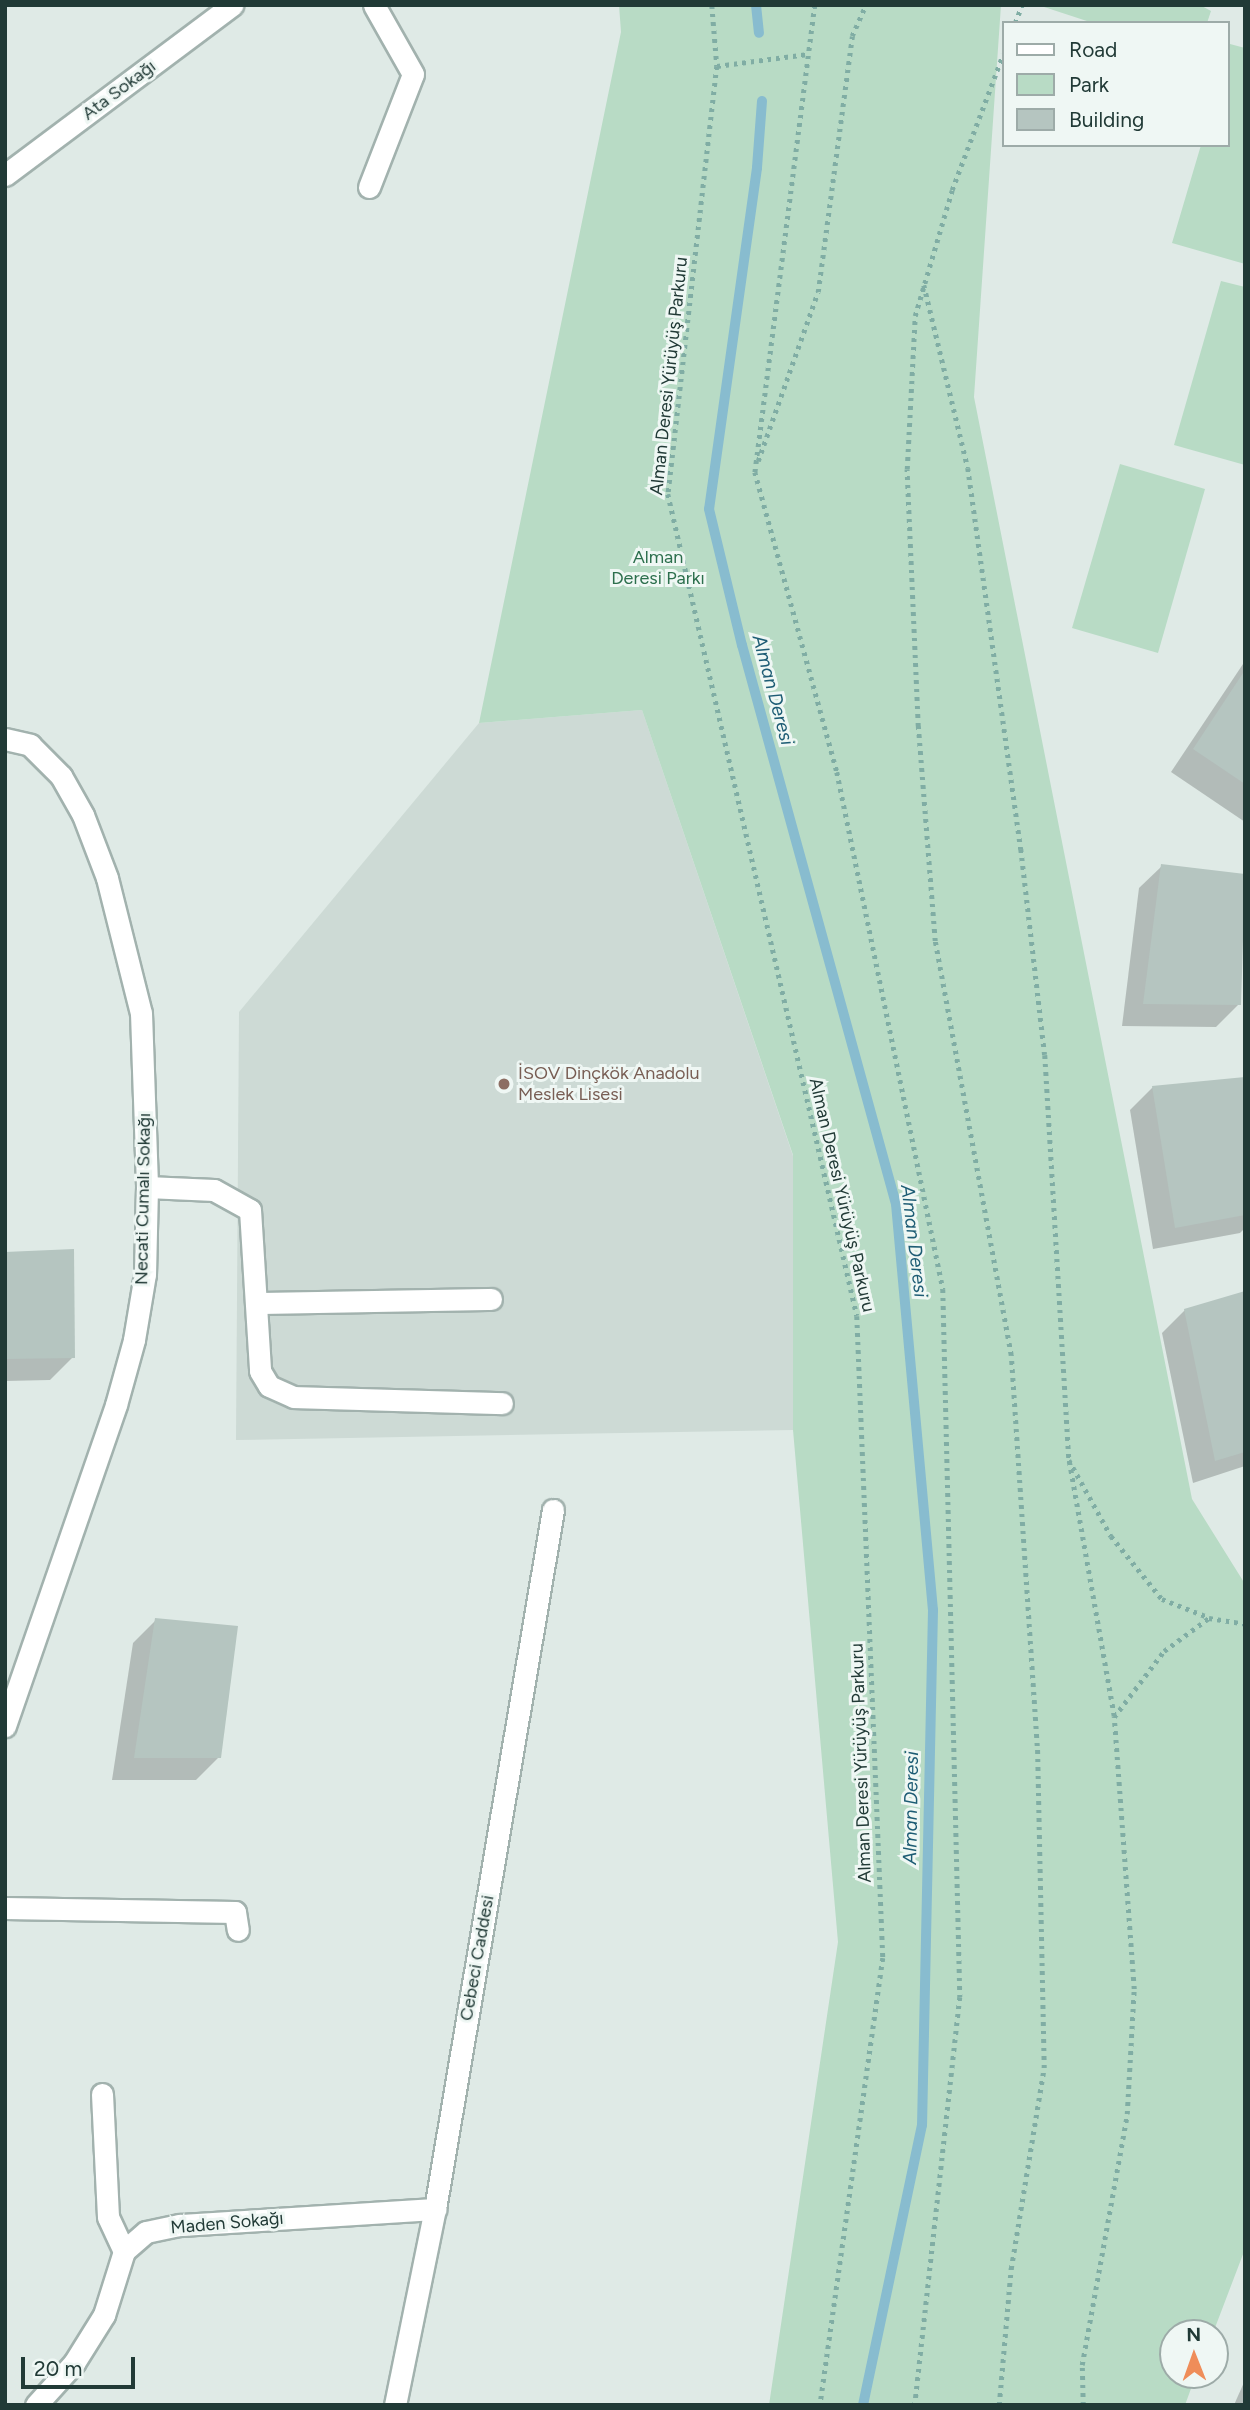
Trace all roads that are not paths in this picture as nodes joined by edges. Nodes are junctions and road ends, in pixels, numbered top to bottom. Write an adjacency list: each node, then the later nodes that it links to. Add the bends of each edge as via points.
1 (232, 5): 3 (street, Ata Sokağı)
2 (374, 5): 4 (street, via 412,74)
3 (5, 175)
4 (369, 187)
5 (5, 739): 6 (street, Necati Cumalı Sokağı, via 30,745 61,776 83,815 107,878 141,1013)
6 (147, 1187): 8 (street, via 214,1190 250,1210); 11 (street, Necati Cumalı Sokağı, via 145,1274 134,1340 116,1405)
7 (491, 1299): 8 (street)
8 (257, 1303): 9 (street, via 260,1371 269,1386 294,1397)
9 (502, 1402)
10 (553, 1510): 15 (street, Cebeci Caddesi)
11 (5, 1726)
12 (5, 1908): 13 (street, via 235,1912)
13 (238, 1930)
14 (102, 2094): 16 (street, via 108,2217)
15 (435, 2209): 16 (street, Maden Sokağı, via 180,2225 146,2232); 18 (street, Cebeci Caddesi)
16 (124, 2251): 17 (street, via 104,2315 74,2363)
17 (36, 2405)
18 (395, 2405)

